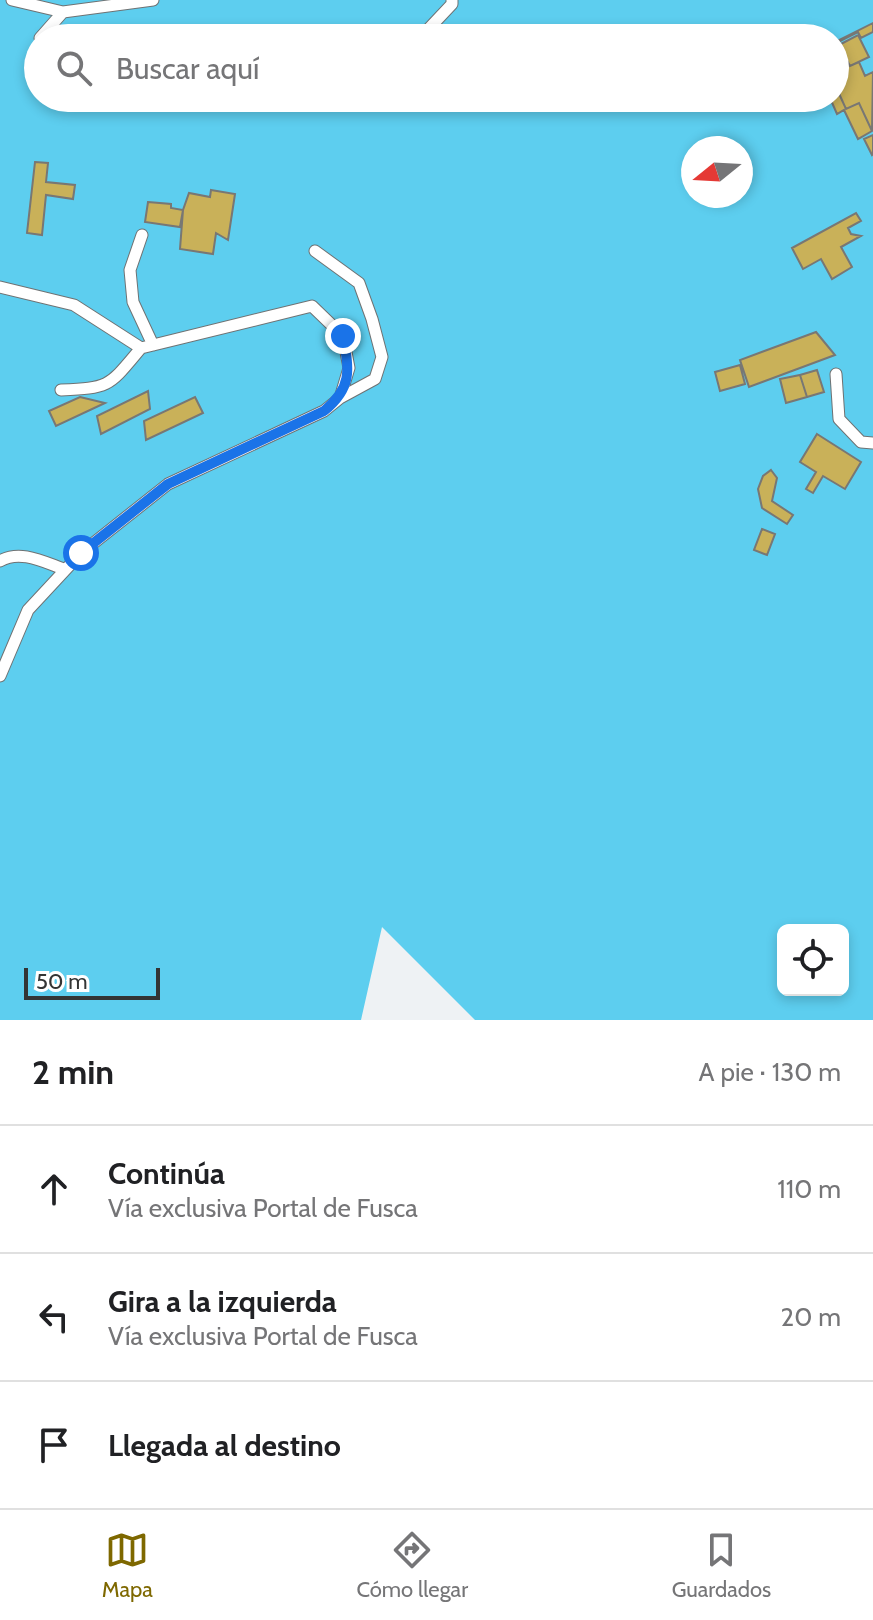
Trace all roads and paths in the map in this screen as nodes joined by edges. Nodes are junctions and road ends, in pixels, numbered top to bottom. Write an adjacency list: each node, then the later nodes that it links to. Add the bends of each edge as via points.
1 (12, 0): 4 (lane)
2 (153, 0): 4 (lane)
3 (452, 0): 6 (lane)
4 (63, 12): 5 (lane)
5 (53, 24)
6 (433, 24)
7 (142, 235): 10 (lane, via 130,270)
8 (315, 251): 13 (lane, via 359,283 382,357 375,379)
9 (0, 287): 10 (lane, via 74,305)
10 (147, 347): 12 (lane, via 97,389); 13 (lane, via 312,306 343,336 349,368)
11 (836, 374): 14 (lane, via 839,419 861,442)
12 (61, 390)
13 (340, 398): 16 (lane, via 324,411 168,484)
14 (873, 443)
15 (0, 561): 16 (lane, via 24,556)
16 (64, 569): 17 (lane, via 28,610)
17 (0, 676)

